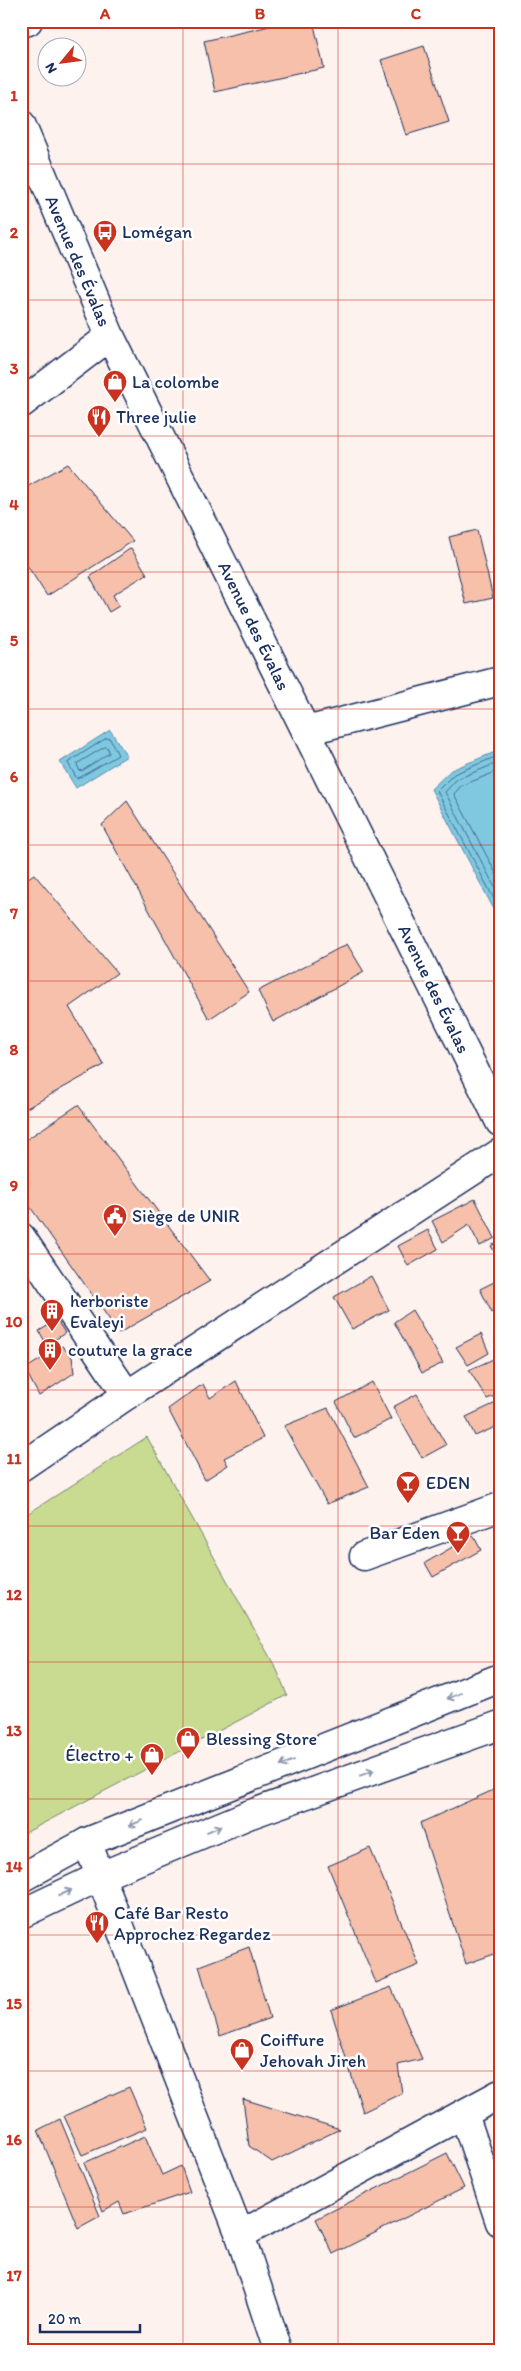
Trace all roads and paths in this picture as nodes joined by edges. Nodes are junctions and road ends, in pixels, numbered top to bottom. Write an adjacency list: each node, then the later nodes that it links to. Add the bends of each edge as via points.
1 (28, 21): 2 (street)
2 (21, 23)
3 (21, 124): 4 (street, Avenue des Évalas)
4 (110, 336): 5 (street); 7 (street, Avenue des Évalas)
5 (21, 404)
6 (500, 681): 7 (street)
7 (306, 731): 8 (street, Avenue des Évalas)
8 (500, 1122)
9 (493, 1157): 11 (street)
10 (21, 1237): 11 (street)
11 (127, 1395): 12 (street)
12 (21, 1467)
13 (500, 1507): 14 (street)
14 (364, 1556)
15 (500, 1678): 17 (street, one-way to 17)
16 (500, 1725): 18 (street, one-way to 16, via 248,1815)
17 (87, 1842): 18 (street); 19 (street)
18 (101, 1876): 20 (street, one-way to 18); 24 (street)
19 (21, 1878)
20 (21, 1914)
21 (500, 2094): 22 (street)
22 (464, 2114): 23 (street); 24 (street)
23 (500, 2222)
24 (240, 2235): 25 (street)
25 (278, 2350)

